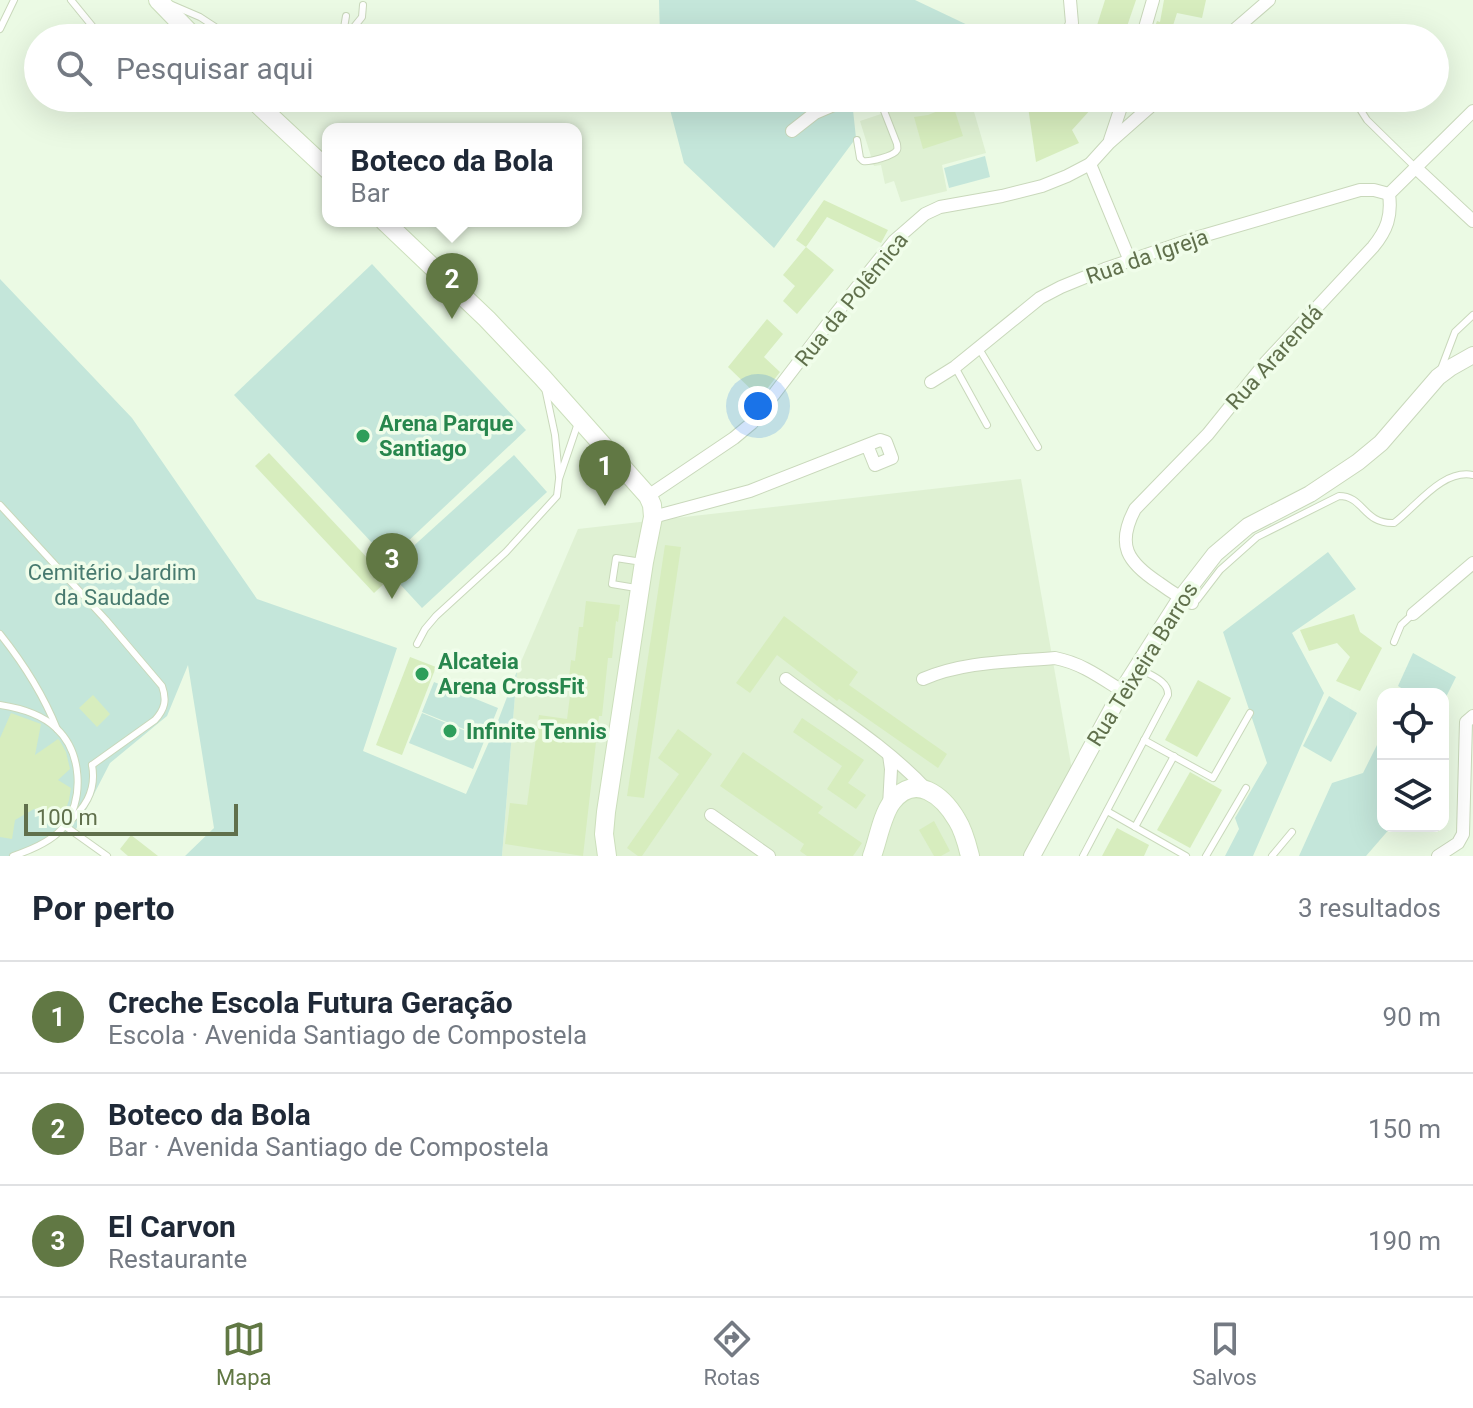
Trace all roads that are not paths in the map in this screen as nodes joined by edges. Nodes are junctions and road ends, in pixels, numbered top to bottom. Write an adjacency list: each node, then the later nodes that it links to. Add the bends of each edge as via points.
1 (14, 0): 17 (lane)
2 (71, 0): 9 (lane)
3 (159, 0): 10 (main road); 11 (lane)
4 (1070, 0): 14 (street)
5 (1153, 0): 15 (street)
6 (1269, 0): 16 (street)
7 (363, 5): 13 (lane)
8 (346, 16): 12 (lane)
9 (91, 24)
10 (182, 24)
11 (211, 24)
12 (345, 24)
13 (356, 24)
14 (1072, 24)
15 (1146, 24)
16 (1241, 24)
17 (0, 29)
18 (1473, 111): 30 (street)
19 (266, 112): 28 (main road)
20 (817, 112): 25 (street)
21 (884, 112): 26 (lane, via 897,144 894,153 868,163 860,158)
22 (1119, 112): 27 (street)
23 (1144, 112): 27 (street, Rua da Polêmica)
24 (1362, 112): 30 (lane)
25 (792, 131)
26 (857, 140)
27 (1109, 143): 29 (street, Rua da Polêmica)
28 (322, 164)
29 (1090, 164): 34 (street); 48 (street, Rua da Polêmica, via 1042,186 925,214 894,241 752,423)
30 (1416, 168): 31 (street); 32 (street)
31 (1389, 194): 34 (street, Rua da Igreja, via 1360,190); 54 (street, Rua Ararendá, via 1389,221 1373,247 1127,524 1124,537 1132,562)
32 (1473, 221)
33 (390, 227): 39 (main road)
34 (1130, 261): 36 (street, Rua da Igreja, via 1040,298)
35 (1473, 315): 40 (lane, via 1455,332)
36 (978, 347): 38 (street, Rua da Igreja); 45 (lane)
37 (1473, 355): 40 (street, Rua Teixeira Barros)
38 (955, 367): 41 (street, Rua da Igreja); 43 (lane)
39 (542, 377): 42 (main road); 47 (lane)
40 (1438, 377): 54 (street, Rua Teixeira Barros, via 1381,443 1338,477 1231,539)
41 (931, 382)
42 (579, 419): 47 (lane); 48 (main road)
43 (987, 425)
44 (867, 445): 50 (street, via 750,491)
45 (1038, 447)
46 (1473, 475): 54 (lane, via 1440,483 1394,523 1377,521 1355,500 1339,496 1257,537 1220,570 1197,600)
47 (559, 479): 58 (lane, via 557,496 436,616)
48 (648, 496): 50 (main road)
49 (0, 505): 71 (lane, via 162,686 162,713)
50 (653, 517): 51 (main road)
51 (644, 562): 53 (main road); 53 (lane, via 616,558 612,584)
52 (1473, 563): 55 (street)
53 (640, 589): 82 (main road, via 606,812)
54 (1186, 600): 59 (street, Rua Teixeira Barros)
55 (1413, 614): 57 (lane)
56 (0, 634): 66 (lane, via 30,675)
57 (1394, 642)
58 (417, 644)
59 (1137, 667): 62 (street, Rua Teixeira Barros); 67 (lane, via 1168,689)
60 (786, 679): 68 (street)
61 (923, 679): 62 (street, via 961,667 1055,658 1087,668)
62 (1122, 691): 86 (street, Rua Teixeira Barros)
63 (0, 705): 66 (lane, via 27,711)
64 (1250, 713): 69 (lane, via 1213,778)
65 (1473, 716): 91 (street, via 1466,722 1461,838)
66 (57, 729): 70 (lane)
67 (1144, 740): 69 (lane); 75 (lane)
68 (889, 755): 73 (street); 74 (street)
69 (1174, 756): 78 (lane)
70 (74, 758): 71 (lane); 77 (lane, via 77,794)
71 (92, 765): 77 (lane, via 93,788 79,814)
72 (1246, 788): 89 (lane)
73 (926, 789): 74 (main road, via 905,791); 85 (main road, via 957,820)
74 (889, 806): 84 (main road)
75 (1107, 811): 78 (lane); 87 (lane)
76 (711, 815): 83 (street)
77 (65, 826): 80 (lane, via 42,844); 81 (lane)
78 (1135, 827): 88 (lane)
79 (1292, 832): 90 (lane)
80 (13, 856)
81 (107, 856)
82 (607, 856)
83 (769, 856)
84 (872, 856)
85 (970, 856)
86 (1032, 856)
87 (1083, 856)
88 (1186, 856)
89 (1206, 856)
90 (1272, 856)
91 (1438, 856)

